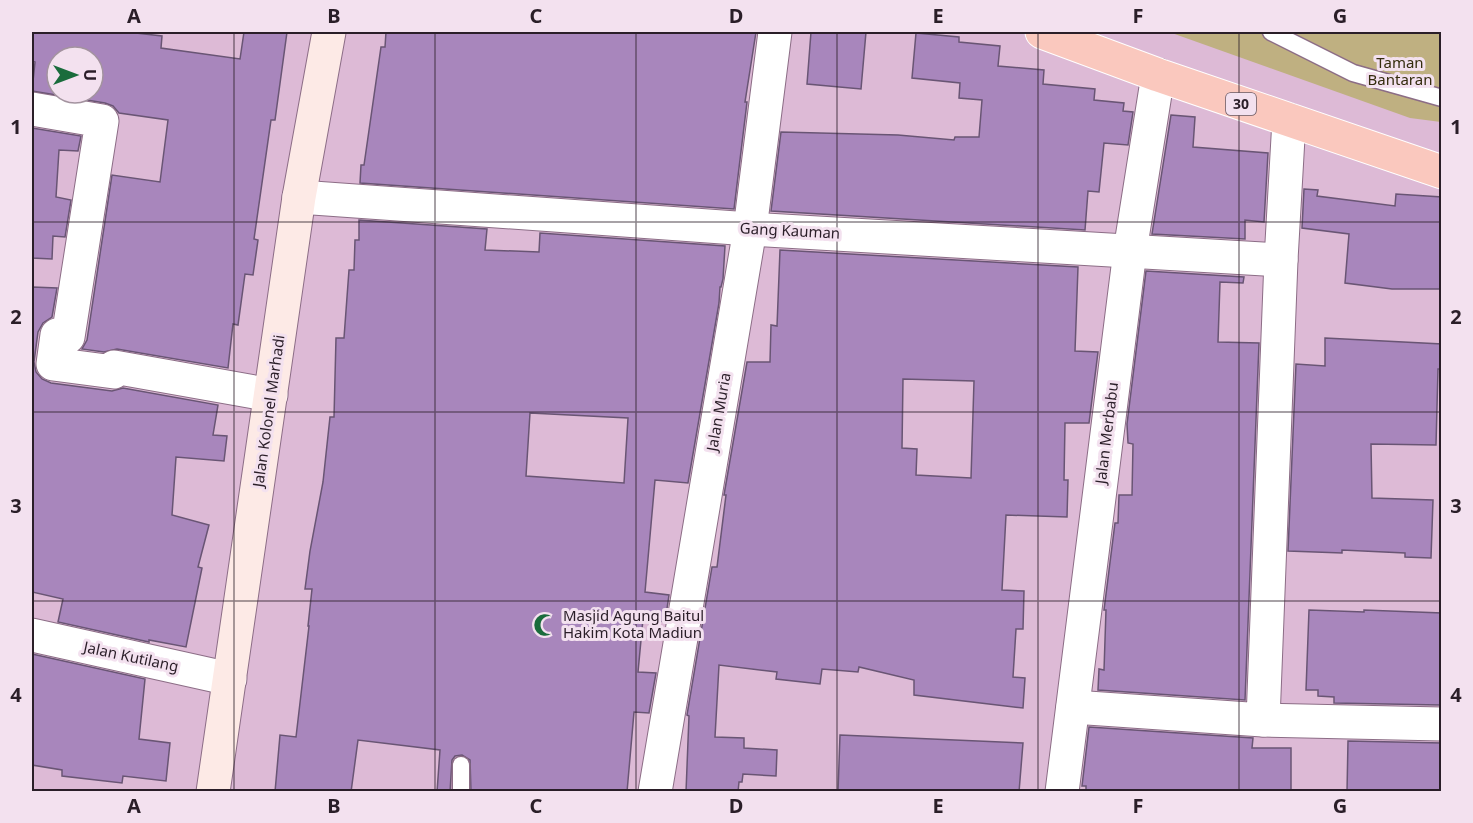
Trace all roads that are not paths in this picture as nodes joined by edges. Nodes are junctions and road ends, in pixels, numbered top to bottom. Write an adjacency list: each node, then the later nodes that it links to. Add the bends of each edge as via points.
1 (329, 32): 10 (main road, Jalan Kolonel Marhadi)
2 (775, 32): 11 (street, Jalan Muria)
3 (1042, 32): 5 (highway, 30)
4 (1271, 32): 6 (lane, via 1353,73)
5 (1158, 75): 8 (highway, 30); 12 (street, Jalan Merbabu)
6 (1442, 99)
7 (32, 109): 14 (street, via 102,121 68,337 57,335 53,364 114,372 114,367)
8 (1290, 120): 9 (highway, 30); 13 (street)
9 (1442, 172)
10 (299, 197): 11 (street, Gang Kauman); 14 (main road, Jalan Kolonel Marhadi)
11 (750, 229): 12 (street, Gang Kauman); 23 (street, Jalan Muria)
12 (1130, 251): 13 (street, Gang Kauman); 17 (street, Jalan Merbabu)
13 (1281, 260): 18 (street)
14 (271, 395): 16 (main road, Jalan Kolonel Marhadi)
15 (32, 634): 16 (street, Jalan Kutilang)
16 (230, 678): 21 (main road, Jalan Kolonel Marhadi)
17 (1073, 707): 18 (street); 24 (street, Jalan Merbabu)
18 (1263, 720): 19 (street)
19 (1442, 724)
20 (461, 765): 22 (lane)
21 (213, 792)
22 (461, 792)
23 (655, 792)
24 (1062, 792)

